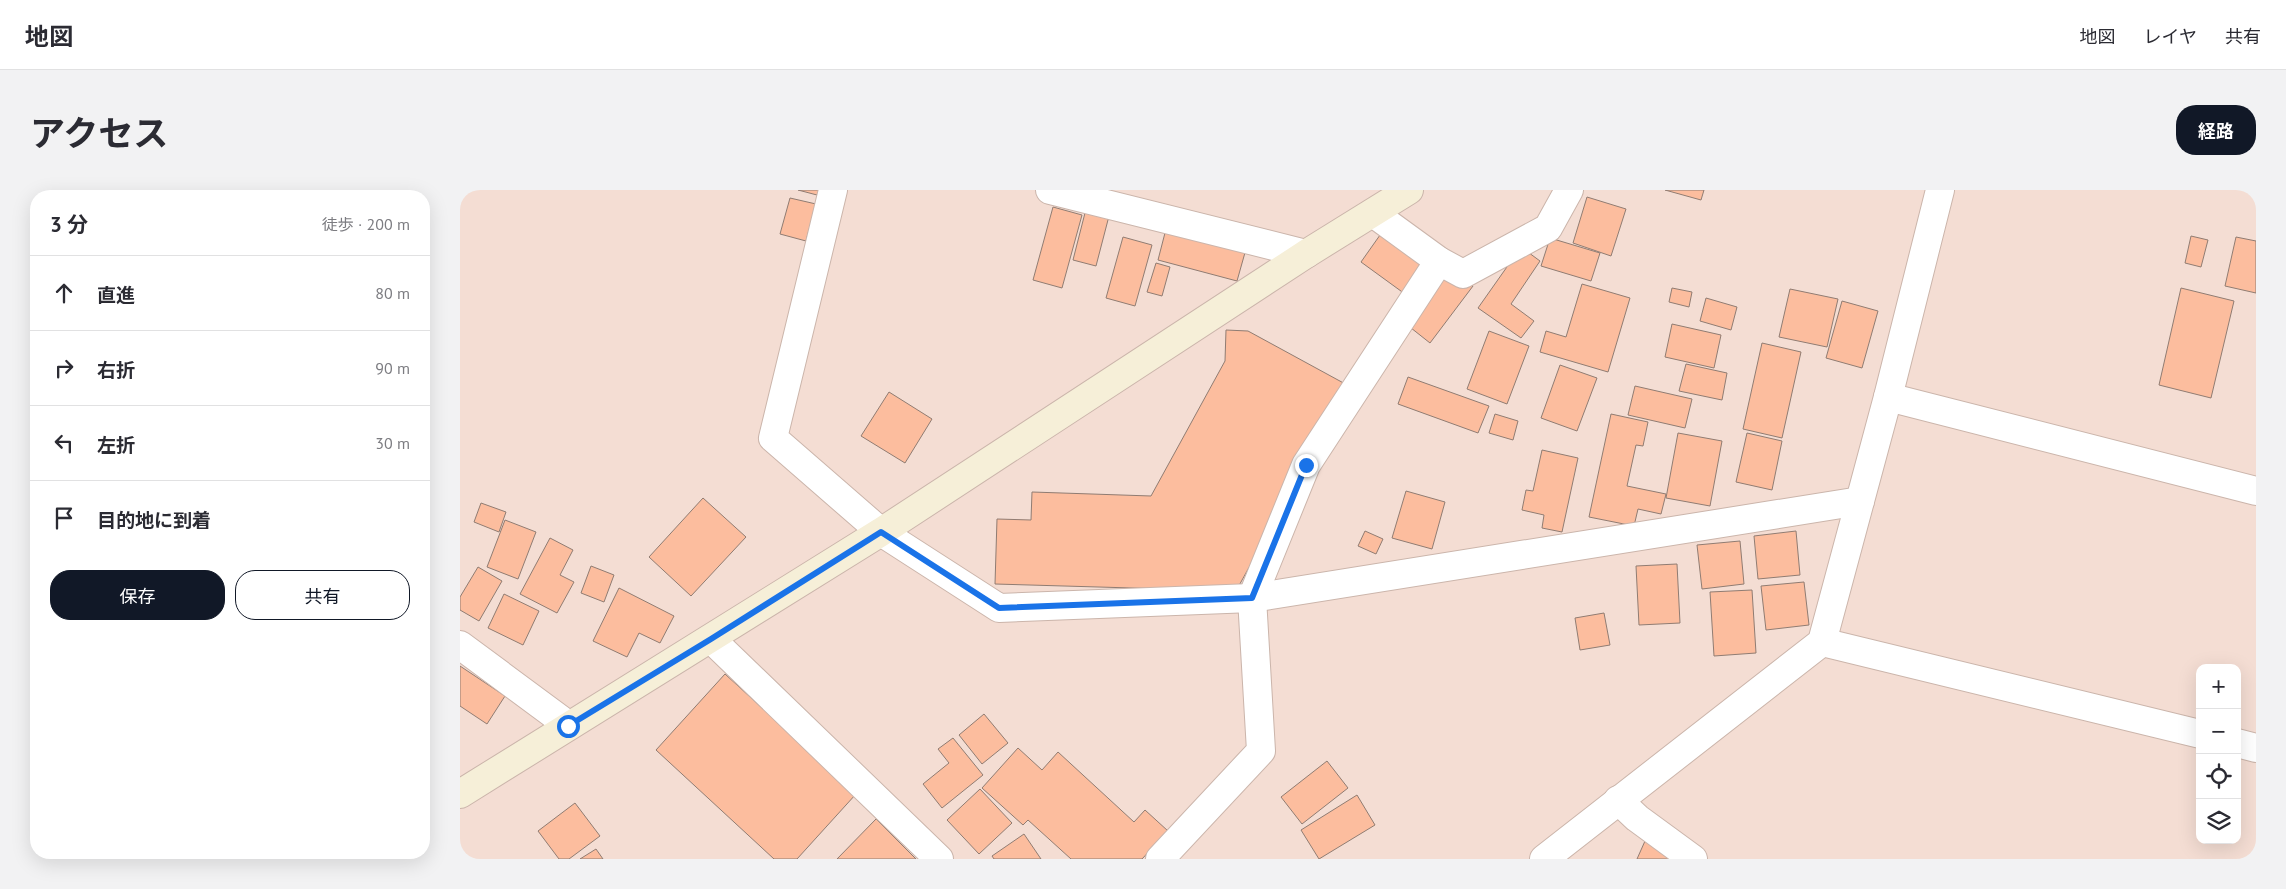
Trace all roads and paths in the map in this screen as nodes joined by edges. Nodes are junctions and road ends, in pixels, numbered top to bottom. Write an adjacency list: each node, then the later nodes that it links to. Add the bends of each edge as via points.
1 (833, 190): 12 (street, via 773,438)
2 (1050, 190): 7 (street)
3 (1409, 190): 6 (street)
4 (1569, 190): 8 (street, via 1548,228 1462,274)
5 (1940, 190): 9 (street)
6 (1373, 213): 7 (street); 8 (street)
7 (1306, 254): 12 (street)
8 (1439, 261): 13 (street, via 1306,465)
9 (1888, 397): 10 (street); 11 (street)
10 (2256, 491)
11 (1860, 501): 13 (street); 15 (street)
12 (881, 532): 13 (street, via 999,608); 14 (street)
13 (1252, 598): 24 (street, via 1261,751)
14 (711, 639): 17 (street); 23 (street)
15 (1822, 642): 18 (street); 22 (street)
16 (460, 645): 17 (street)
17 (568, 726): 21 (street)
18 (2196, 733)
19 (2241, 744): 20 (street)
20 (2256, 748)
21 (460, 794)
22 (1618, 800): 25 (street); 26 (street, via 1636,818)
23 (939, 859)
24 (1160, 859)
25 (1544, 859)
26 (1693, 859)

